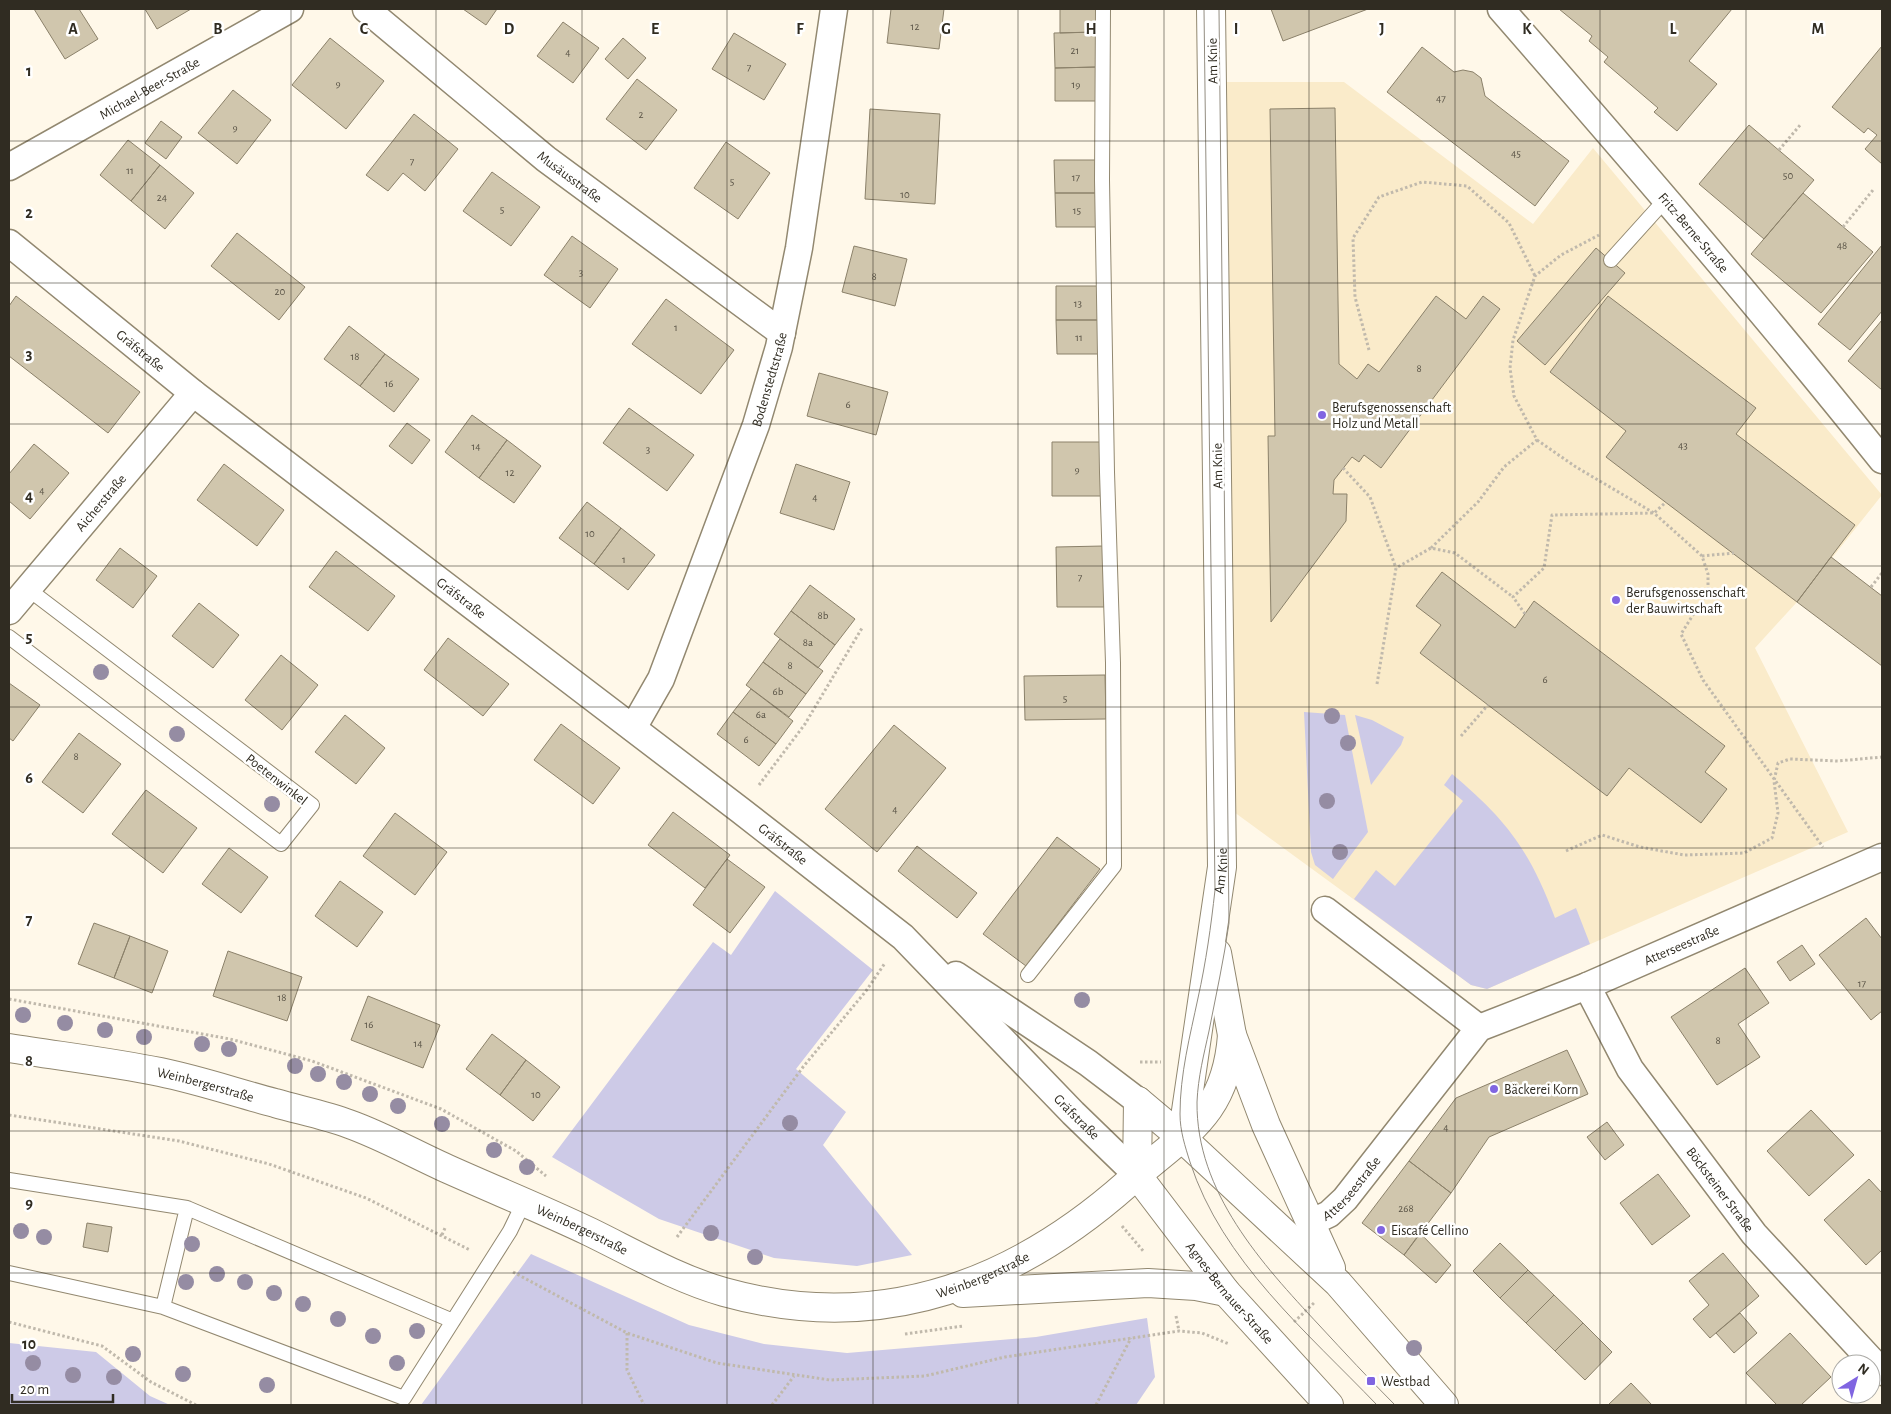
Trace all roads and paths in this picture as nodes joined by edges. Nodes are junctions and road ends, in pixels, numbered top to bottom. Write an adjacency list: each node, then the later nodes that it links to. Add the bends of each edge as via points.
1 (290, 9): 9 (street, Michael-Beer-Straße)
2 (366, 9): 17 (street, Musäusstraße, via 546,159)
3 (834, 9): 17 (street, Bodenstedtstraße, via 799,248)
4 (1103, 9): 50 (lane, via 1102,180 1113,663 1114,866)
5 (1211, 9): 48 (main road, Am Knie, via 1222,867)
6 (1501, 9): 11 (street, Fritz-Berne-Straße)
7 (1801, 124): 8 (path)
8 (1779, 150)
9 (9, 167)
10 (1873, 190): 12 (path)
11 (1666, 199): 13 (lane); 21 (street, Fritz-Berne-Straße)
12 (1843, 227)
13 (1638, 231): 15 (lane); 16 (path, via 1618,228 1594,237 1561,255)
14 (9, 243): 19 (street, Gräfstraße)
15 (1611, 260)
16 (1536, 276): 18 (path, via 1509,223 1467,186 1422,182 1379,197 1354,238 1356,297); 20 (path, via 1513,340 1510,368 1514,396)
17 (782, 334): 39 (street, Bodenstedtstraße, via 756,425 665,670)
18 (1369, 350)
19 (193, 393): 31 (street, Aicherstraße); 39 (street, Gräfstraße)
20 (1537, 440): 24 (path, via 1576,467); 25 (path, via 1504,467 1478,502)
21 (1882, 460)
22 (1343, 468): 28 (path, via 1370,497)
23 (1666, 502): 24 (path)
24 (1654, 512): 27 (path); 32 (path, via 1552,515 1544,568)
25 (1431, 548): 28 (path); 32 (path, via 1455,553)
26 (1734, 553): 27 (path)
27 (1702, 556): 42 (path, via 1708,574 1708,591 1682,634 1703,680)
28 (1396, 568): 37 (path)
29 (1882, 573): 30 (path)
30 (1871, 587)
31 (28, 589): 33 (street, Aicherstraße); 36 (lane, Poetenwinkel, via 312,805 281,844)
32 (1513, 597): 34 (path)
33 (9, 611)
34 (1525, 614)
35 (862, 628): 43 (path, via 805,724)
36 (9, 637)
37 (1378, 684)
38 (1488, 705): 40 (path)
39 (632, 728): 43 (street, Gräfstraße)
40 (1461, 736)
41 (1882, 757): 42 (path, via 1838,761 1790,759 1778,763)
42 (1774, 780): 44 (path); 45 (path, via 1778,813 1772,838 1744,853 1684,855 1640,847 1602,835)
43 (740, 810): 49 (street, Gräfstraße)
44 (1823, 847)
45 (1566, 851)
46 (1879, 863): 51 (street, Atterseestraße)
47 (1325, 910): 53 (street)
48 (1213, 923): 54 (main road, Am Knie); 57 (main road, Am Knie)
49 (910, 943): 56 (street, Gräfstraße, via 1088,1063); 58 (street, Gräfstraße); 67 (path, via 803,1067)
50 (1028, 975)
51 (1588, 986): 53 (street, Atterseestraße); 79 (street, Böcksteiner Straße, via 1630,1069 1754,1234)
52 (9, 999): 59 (path, via 230,1039 312,1061 441,1109 516,1151)
53 (1479, 1028): 63 (street, Atterseestraße, via 1346,1199 1329,1214)
54 (1232, 1035): 57 (main road, Weinbergerstraße, via 1223,1085 1204,1115); 63 (main road, Am Knie, via 1266,1125)
55 (9, 1048): 61 (main road, Weinbergerstraße, via 162,1072 349,1124)
56 (1138, 1101): 57 (main road); 58 (main road)
57 (1182, 1138): 58 (main road, Weinbergerstraße); 70 (main road)
58 (1137, 1175): 71 (main road, Agnes-Bernauer-Straße); 72 (main road, Weinbergerstraße, via 1092,1213 1029,1255)
59 (552, 1179)
60 (9, 1180): 62 (lane)
61 (524, 1202): 72 (main road, Weinbergerstraße, via 679,1274 721,1291 770,1302 826,1309 911,1301); 74 (lane, via 510,1231)
62 (186, 1208): 73 (lane); 74 (lane)
63 (1310, 1223): 70 (main road)
64 (445, 1228): 66 (path)
65 (668, 1235): 67 (path)
66 (442, 1236)
67 (677, 1237): 68 (path)
68 (686, 1242)
69 (9, 1273): 73 (lane)
70 (1339, 1284): 78 (path); 86 (main road)
71 (1226, 1292): 72 (main road, via 1196,1286 1148,1283); 78 (main road, Agnes-Bernauer-Straße)
72 (941, 1294)
73 (163, 1307): 74 (lane, via 404,1398)
74 (453, 1321)
75 (9, 1322): 81 (path, via 102,1346 151,1382)
76 (627, 1333): 82 (path, via 626,1370)
77 (1131, 1338): 84 (path)
78 (1272, 1344): 85 (main road, Agnes-Bernauer-Straße)
79 (1882, 1372)
80 (794, 1376): 83 (path)
81 (196, 1405)
82 (644, 1405)
83 (772, 1405)
84 (1096, 1405)
85 (1329, 1405)
86 (1444, 1405)

